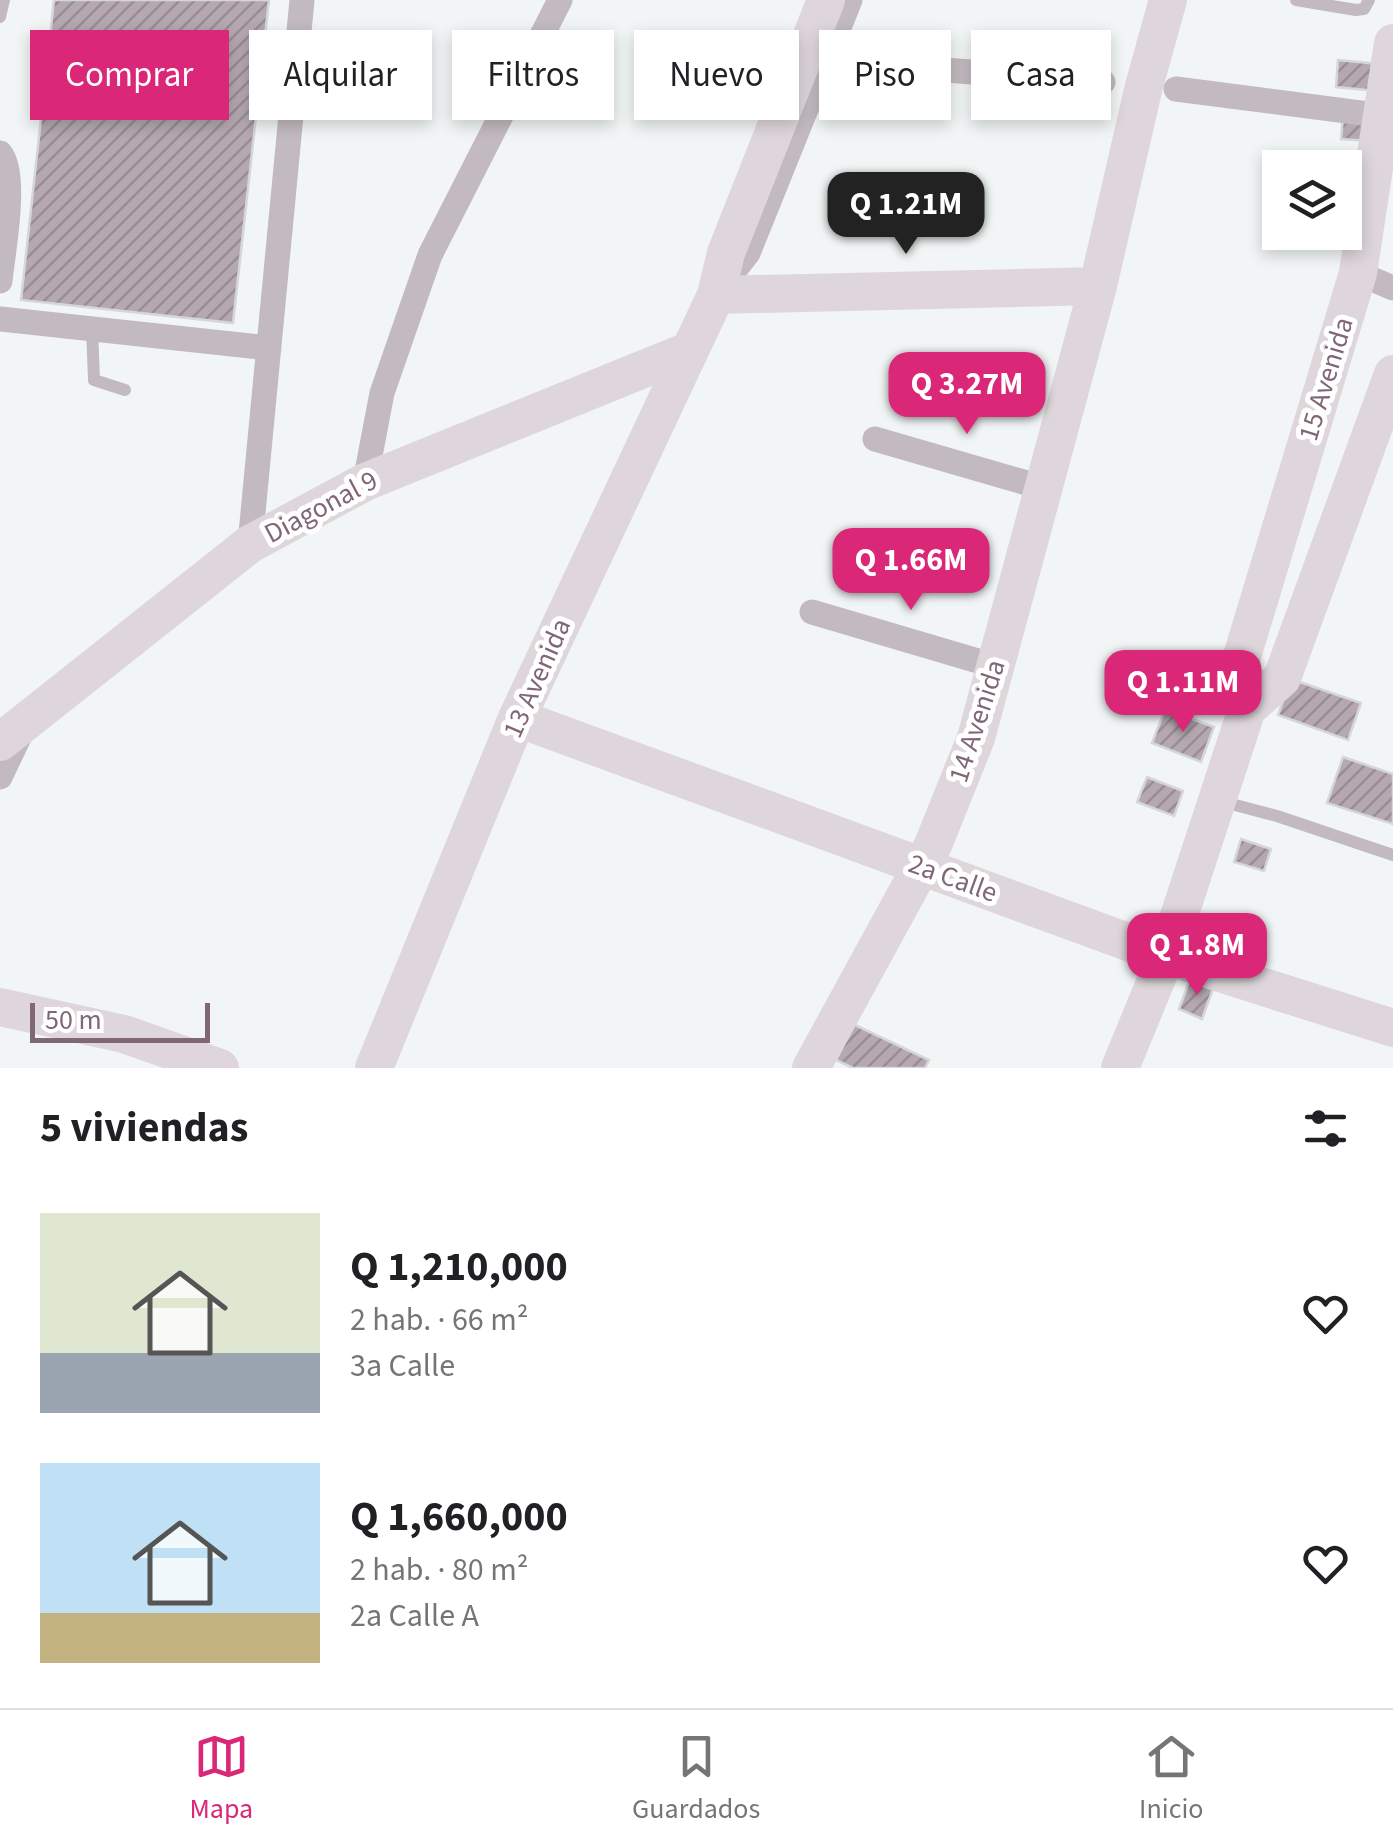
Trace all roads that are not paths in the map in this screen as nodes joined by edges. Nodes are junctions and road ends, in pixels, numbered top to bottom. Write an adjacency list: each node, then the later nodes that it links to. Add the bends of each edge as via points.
1 (4, 0): 9 (lane)
2 (302, 0): 23 (street)
3 (560, 0): 30 (street, via 430,255 382,393)
4 (826, 0): 20 (street, 13 Avenida, via 726,253)
5 (850, 0): 10 (street, 13 Avenida)
6 (1168, 0): 18 (street, 14 Avenida)
7 (1296, 0): 8 (lane, via 1356,10)
8 (1369, 0)
9 (0, 17)
10 (838, 30)
11 (1393, 44): 14 (street, 15 Avenida)
12 (819, 76): 20 (street, 13 Avenida, via 748,253)
13 (1176, 89): 14 (street)
14 (1389, 116): 16 (street, 15 Avenida)
15 (0, 153): 17 (street, via 9,180)
16 (1358, 273): 19 (street); 35 (street, 15 Avenida, via 1240,663)
17 (0, 281)
18 (1098, 286): 20 (street); 31 (street, 14 Avenida)
19 (1393, 288)
20 (716, 295): 24 (street, 13 Avenida)
21 (0, 319): 22 (street)
22 (92, 329): 23 (street); 26 (lane, via 94,380)
23 (269, 348): 32 (street)
24 (688, 352): 27 (street, Diagonal 9); 28 (street, 13 Avenida)
25 (1393, 374): 35 (street, 15 Avenida, via 1282,678)
26 (126, 390)
27 (590, 391): 28 (street, via 632,392); 30 (street, Diagonal 9)
28 (654, 425): 36 (street, 13 Avenida)
29 (875, 439): 31 (street)
30 (365, 482): 32 (street, Diagonal 9)
31 (1044, 488): 34 (street, 14 Avenida)
32 (250, 544): 37 (street, Diagonal 9)
33 (812, 612): 34 (street)
34 (995, 666): 41 (street, 14 Avenida, via 976,738)
35 (1247, 708): 39 (street, 15 Avenida)
36 (517, 718): 41 (street, 2a Calle); 46 (street, 13 Avenida)
37 (12, 733): 38 (street)
38 (0, 777)
39 (1217, 800): 40 (lane); 42 (street, 15 Avenida)
40 (1393, 854)
41 (921, 867): 42 (street, 2a Calle); 47 (street, 14 Avenida)
42 (1166, 956): 44 (street, 2a Calle); 48 (street, 15 Avenida)
43 (0, 1007): 45 (street, via 124,1034)
44 (1393, 1028)
45 (220, 1068)
46 (374, 1068)
47 (812, 1068)
48 (1120, 1068)

